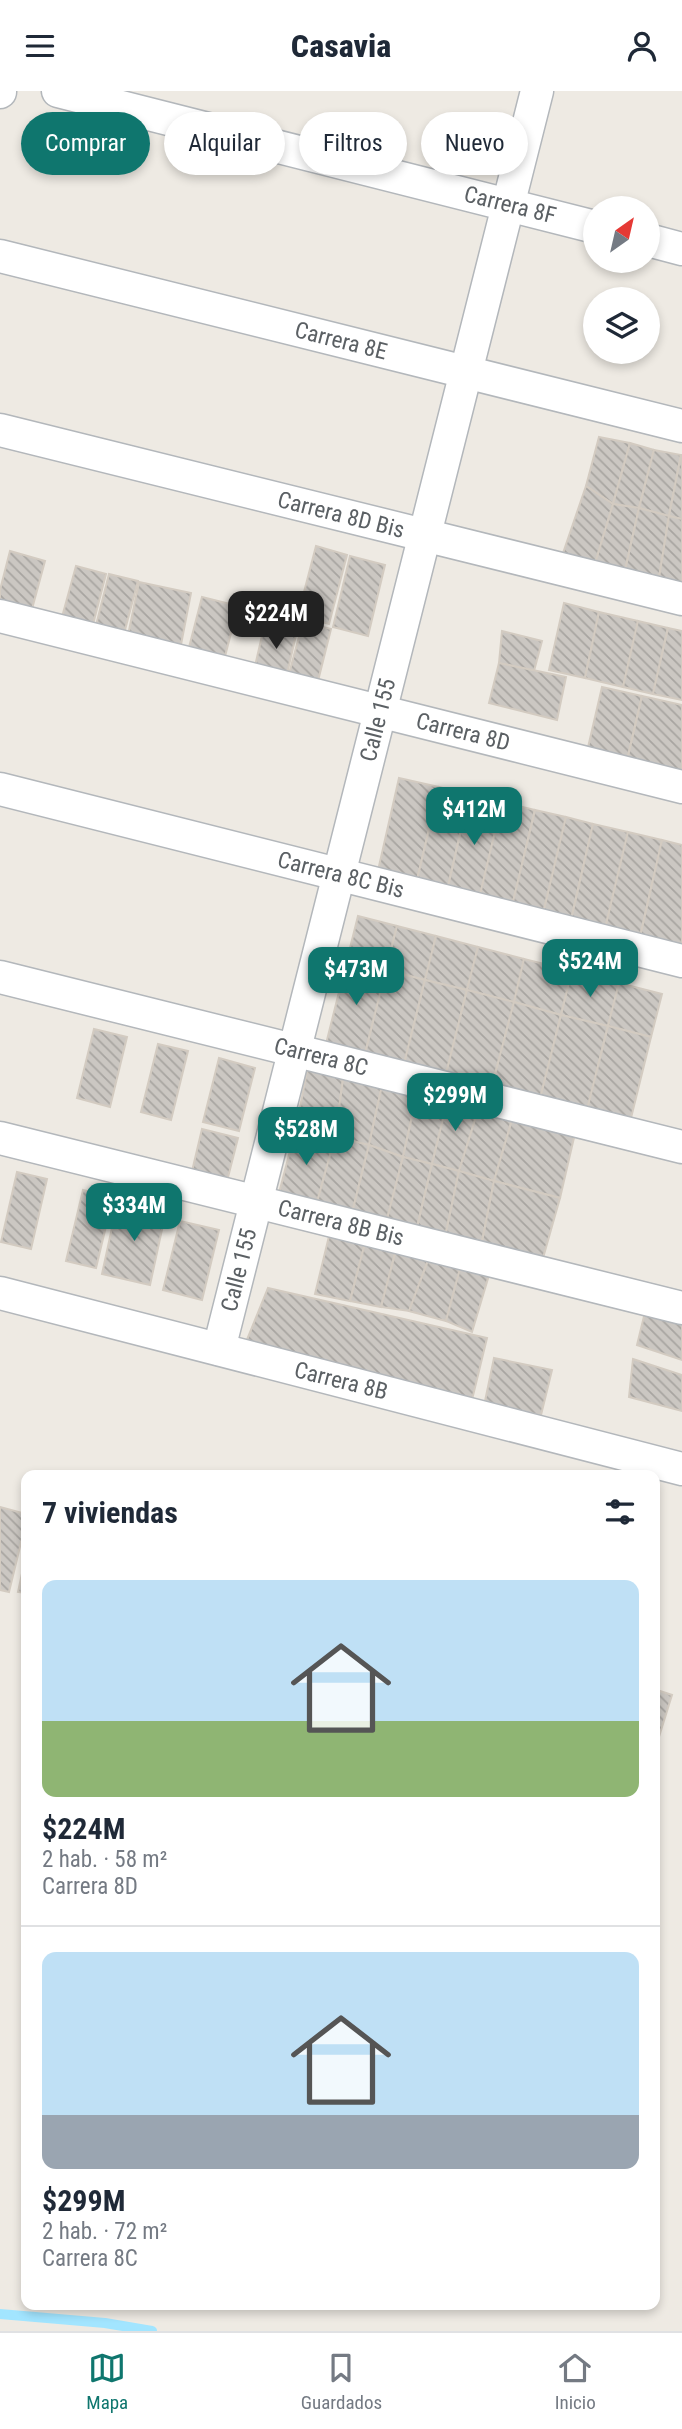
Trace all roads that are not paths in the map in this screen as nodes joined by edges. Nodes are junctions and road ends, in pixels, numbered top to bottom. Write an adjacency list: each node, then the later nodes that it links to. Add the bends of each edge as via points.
1 (58, 91): 3 (street, Carrera 8F)
2 (537, 91): 3 (street, Calle 155)
3 (508, 205): 4 (street, Carrera 8F); 8 (street, Calle 155)
4 (583, 224)
5 (660, 243): 6 (street)
6 (682, 249)
7 (0, 256): 8 (street, Carrera 8E)
8 (466, 372): 9 (street, Carrera 8E); 11 (street, Calle 155)
9 (682, 426)
10 (0, 430): 11 (street, Carrera 8D Bis)
11 (425, 535): 12 (street, Carrera 8D Bis); 14 (street, Calle 155)
12 (682, 599)
13 (0, 616): 14 (street, Carrera 8D)
14 (380, 711): 15 (street, Carrera 8D); 17 (street, Calle 155)
15 (682, 787)
16 (0, 789): 17 (street, Carrera 8C Bis)
17 (339, 874): 18 (street, Carrera 8C Bis); 20 (street, Calle 155)
18 (682, 961)
19 (0, 977): 20 (street, Carrera 8C)
20 (295, 1050): 22 (street, Carrera 8C); 23 (street, Calle 155)
21 (0, 1138): 23 (street, Carrera 8B Bis)
22 (682, 1147)
23 (256, 1202): 25 (street, Carrera 8B Bis); 26 (street, Calle 155)
24 (0, 1293): 26 (street, Carrera 8B)
25 (682, 1308)
26 (219, 1349): 27 (street, Carrera 8B)
27 (682, 1469)

